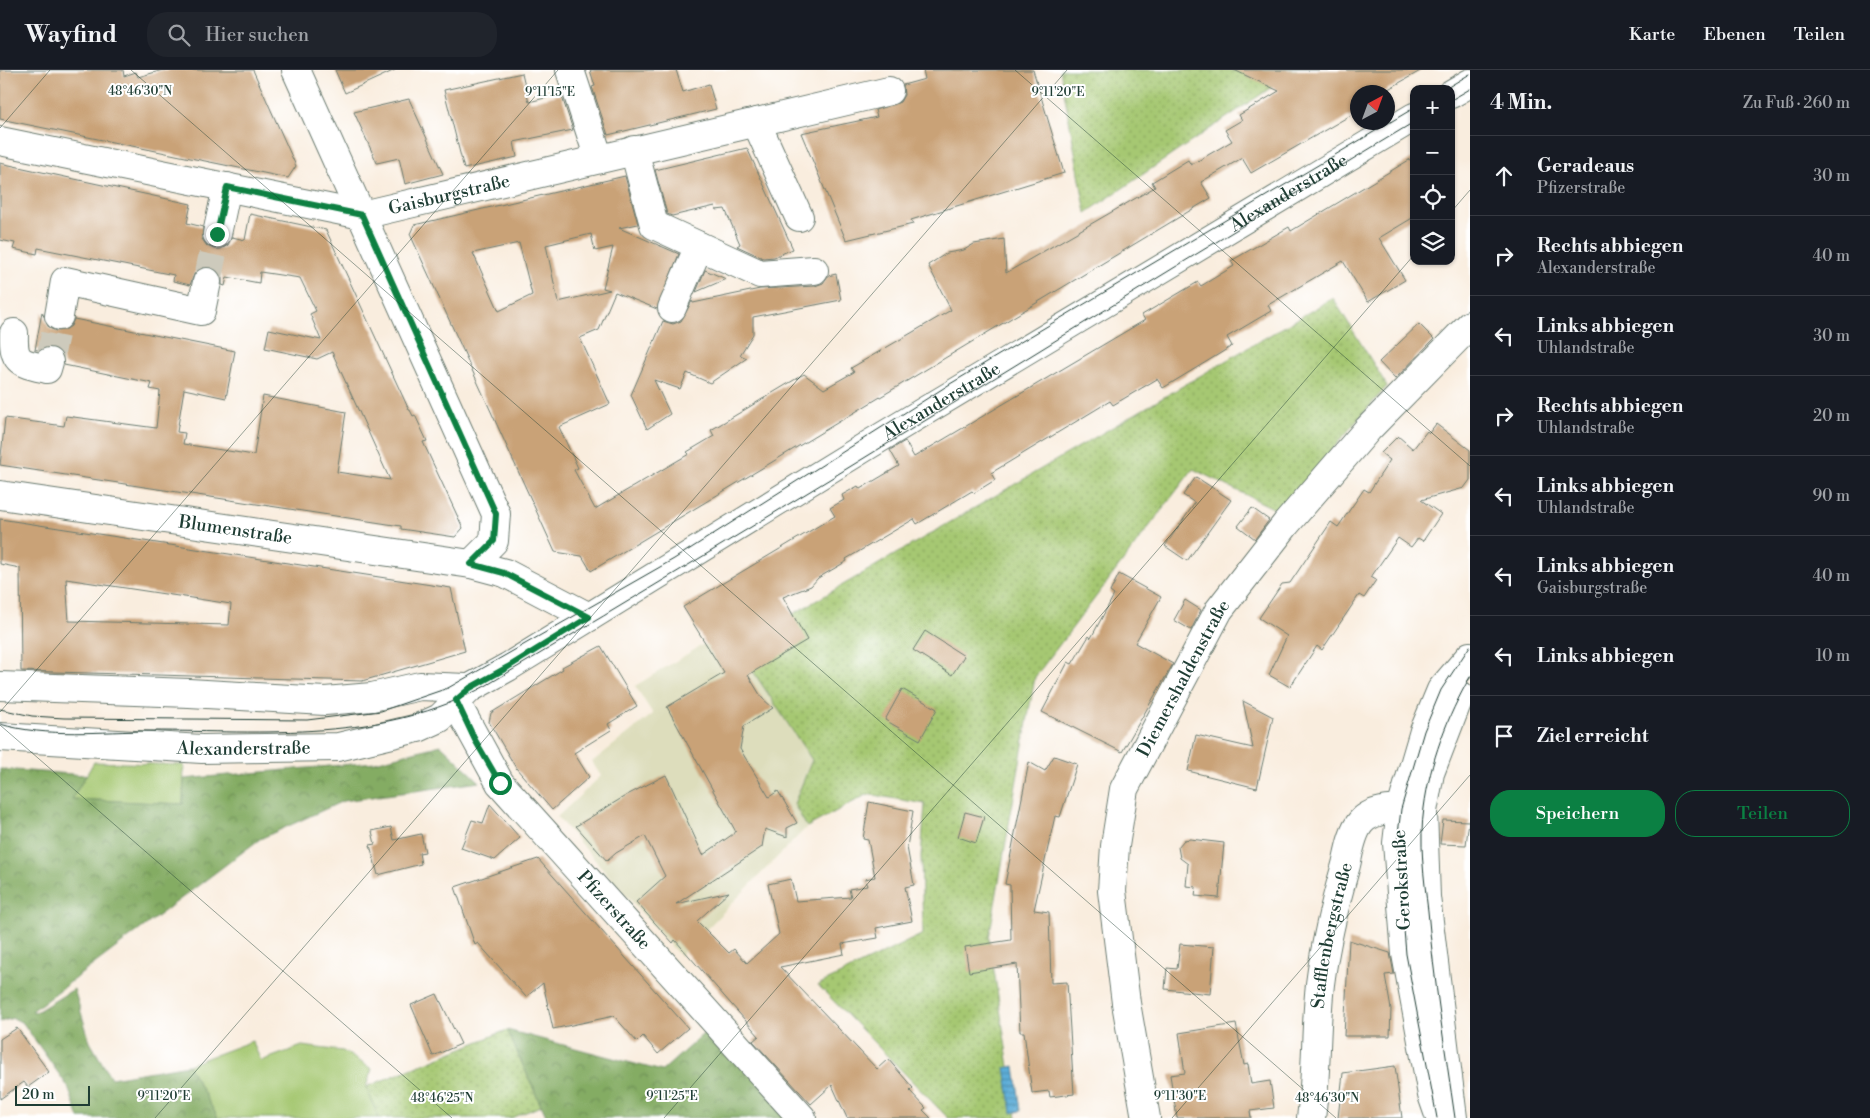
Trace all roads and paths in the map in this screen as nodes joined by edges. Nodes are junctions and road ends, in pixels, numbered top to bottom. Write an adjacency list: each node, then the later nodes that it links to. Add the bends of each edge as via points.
1 (296, 70): 12 (street)
2 (570, 70): 10 (street)
3 (1470, 83): 5 (street)
4 (888, 91): 7 (street, Gaisburgstraße)
5 (1455, 92)
6 (1410, 119): 25 (street, Alexanderstraße)
7 (756, 122): 9 (street, Gaisburgstraße); 13 (street)
8 (0, 141): 11 (street, Gaisburgstraße)
9 (634, 150): 10 (street, Gaisburgstraße); 15 (street, via 654,225)
10 (599, 158): 12 (street, Gaisburgstraße)
11 (227, 187): 12 (street, Gaisburgstraße); 14 (street)
12 (362, 215): 24 (street, via 496,514 494,541)
13 (799, 217)
14 (217, 234)
15 (699, 246): 16 (street, via 760,274); 18 (street)
16 (814, 270)
17 (207, 282): 19 (street, via 201,311 66,281)
18 (672, 308)
19 (58, 316)
20 (1470, 325): 33 (street, Diemershaldenstraße, via 1368,429 1286,524 1219,610 1124,789 1112,891 1126,1003)
21 (14, 333): 22 (street, via 16,358 26,365 47,370)
22 (48, 362)
23 (0, 495): 24 (street, Blumenstraße)
24 (471, 564): 25 (street, Blumenstraße, via 504,573)
25 (589, 617): 29 (street, Alexanderstraße, via 508,667)
26 (1470, 656): 31 (street, Gerokstraße, via 1441,690 1424,731)
27 (1470, 666): 31 (street, Gerokstraße, via 1430,773)
28 (0, 686): 29 (street, via 325,701 372,697 420,686)
29 (458, 692): 30 (street, Alexanderstraße, via 440,718 418,728 338,747 202,749); 32 (street, Pfizerstraße, via 475,740 500,783)
30 (0, 737)
31 (1412, 810): 34 (street, Stafflenbergstraße, via 1371,814 1360,822 1353,840 1340,885 1320,984); 35 (street, Gerokstraße, via 1397,843 1406,954 1432,1095); 36 (street, Gerokstraße)
32 (802, 1118)
33 (1146, 1118)
34 (1311, 1118)
35 (1440, 1118)
36 (1453, 1118)

